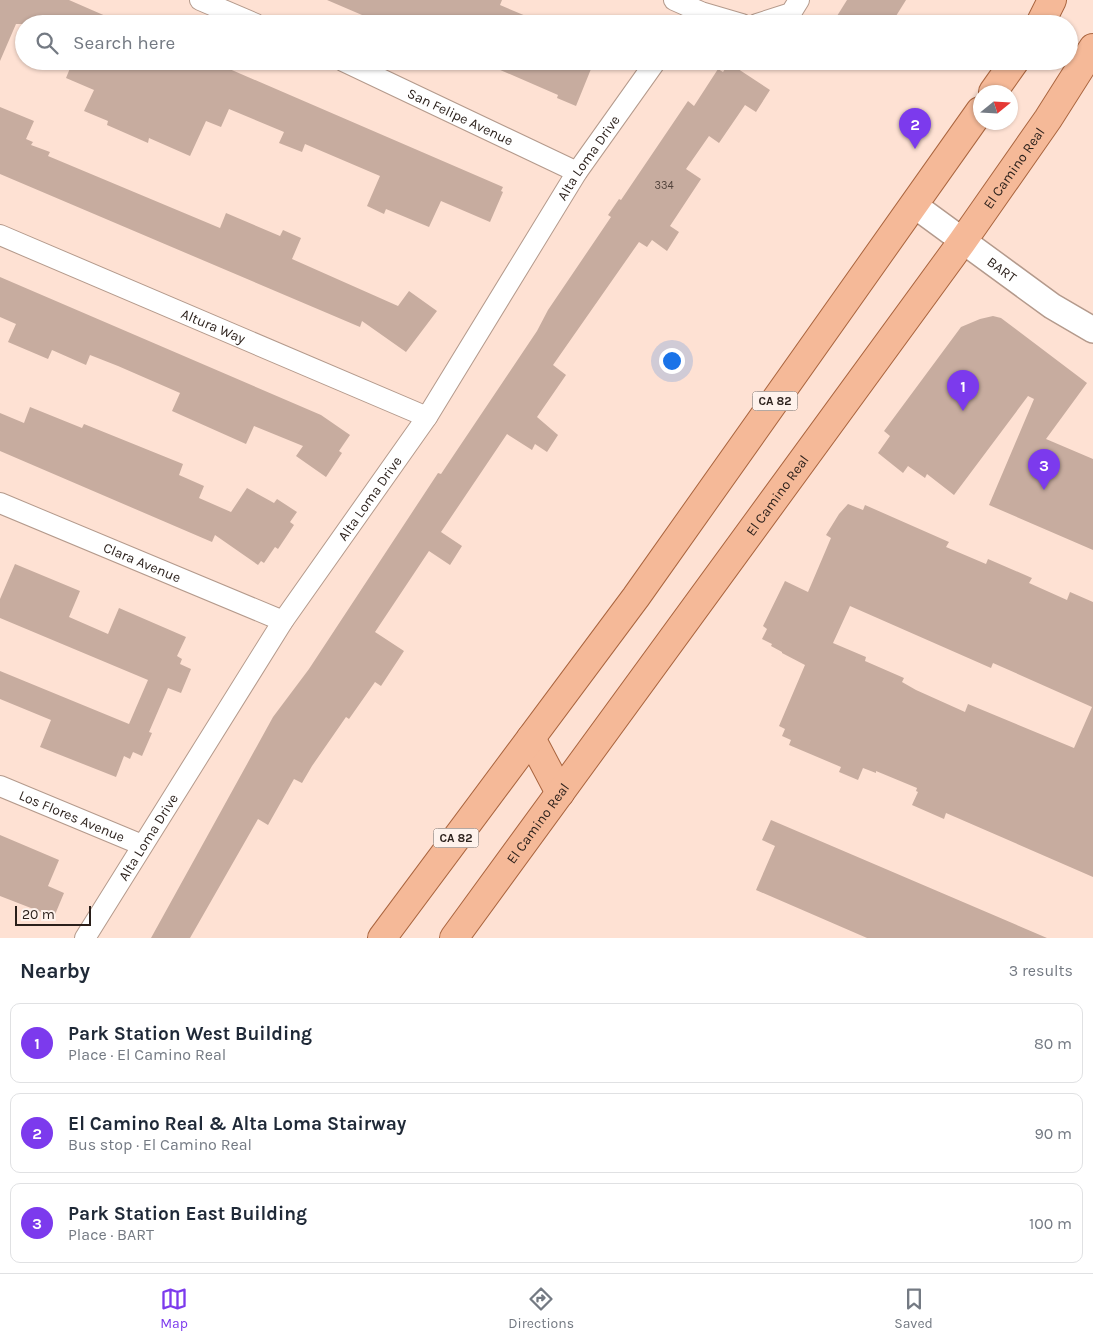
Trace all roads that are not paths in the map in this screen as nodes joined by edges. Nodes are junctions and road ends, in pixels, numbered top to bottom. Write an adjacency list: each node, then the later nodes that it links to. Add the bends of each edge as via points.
1 (200, 0): 5 (street)
2 (674, 0): 6 (street)
3 (799, 0): 7 (street, via 791,13)
4 (1052, 0): 8 (main road)
5 (235, 15)
6 (711, 15)
7 (785, 15)
8 (1044, 15)
9 (1093, 48): 18 (main road, El Camino Real)
10 (362, 70): 15 (street, San Felipe Avenue)
11 (650, 70): 15 (street, Alta Loma Drive)
12 (1009, 70): 13 (main road)
13 (998, 85)
14 (973, 121): 16 (main road, CA 82)
15 (578, 172): 20 (street, Alta Loma Drive)
16 (914, 205): 18 (street, BART); 23 (main road, CA 82, via 636,597)
17 (0, 235): 20 (street, Altura Way)
18 (962, 242): 19 (street, BART, via 1052,306); 25 (main road, El Camino Real)
19 (1093, 330)
20 (427, 417): 22 (street, Alta Loma Drive)
21 (0, 503): 22 (street, Clara Avenue)
22 (283, 621): 26 (street, Alta Loma Drive)
23 (531, 738): 25 (main road); 28 (main road, CA 82)
24 (0, 786): 26 (street, Los Flores Avenue)
25 (560, 793): 29 (main road, El Camino Real)
26 (142, 845): 27 (street, Alta Loma Drive)
27 (84, 938)
28 (382, 938)
29 (454, 938)

